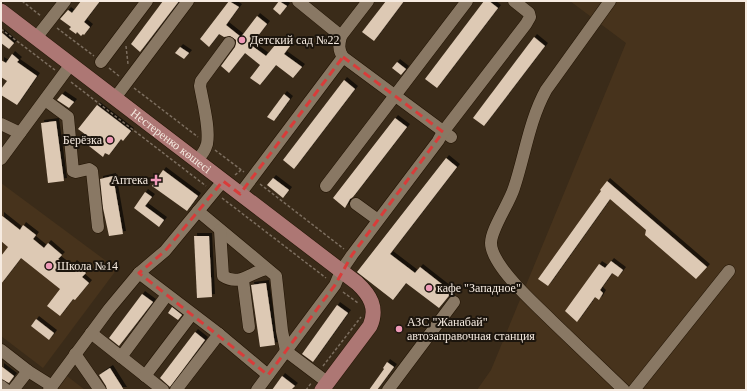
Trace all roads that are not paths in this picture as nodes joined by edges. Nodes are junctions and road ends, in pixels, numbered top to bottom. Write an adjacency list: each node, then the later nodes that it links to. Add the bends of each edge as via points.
1 (65, 1): 11 (street)
2 (147, 1): 14 (street)
3 (188, 1): 17 (street)
4 (298, 1): 10 (street)
5 (368, 1): 10 (street)
6 (467, 1): 16 (street)
7 (514, 1): 21 (street, via 529,13 530,17)
8 (610, 1): 60 (street, via 539,102 509,204 494,230 491,246 502,269 528,298)
9 (1, 11): 11 (main road, Нестеренко көшесі)
10 (341, 36): 13 (street, via 339,47)
11 (36, 38): 15 (main road, Нестеренко көшесі)
12 (229, 43): 23 (street, via 201,81 207,144)
13 (343, 57): 16 (street); 26 (street)
14 (102, 62)
15 (67, 70): 17 (main road, Нестеренко көшесі); 18 (street)
16 (395, 96): 21 (street); 25 (street)
17 (115, 98): 23 (main road, Нестеренко көшесі)
18 (45, 100): 20 (street); 30 (street, via 68,117 73,171 89,169 92,172)
19 (1, 124): 20 (street)
20 (20, 134): 22 (street)
21 (447, 134): 29 (street, via 438,141)
22 (1, 159)
23 (197, 160): 24 (main road, Нестеренко көшесі)
24 (219, 186): 26 (main road, Нестеренко көшесі); 28 (street)
25 (326, 186)
26 (240, 194): 33 (main road, Нестеренко көшесі)
27 (356, 204): 29 (street)
28 (198, 211): 31 (street); 35 (street, via 165,251)
29 (378, 220): 33 (street)
30 (98, 226)
31 (220, 230): 32 (street); 36 (street, via 223,276)
32 (267, 270): 36 (street); 44 (street, via 276,276)
33 (341, 271): 44 (street, via 335,285); 50 (main road, Нестеренко көшесі, via 369,295 372,302 372,321)
34 (729, 271): 61 (street)
35 (139, 273): 37 (street); 41 (street)
36 (243, 280): 40 (street)
37 (167, 295): 39 (street); 46 (street)
38 (454, 302): 59 (street)
39 (192, 314): 42 (street); 49 (street)
40 (249, 326)
41 (91, 334): 45 (street); 46 (street)
42 (219, 334): 48 (street); 57 (street)
43 (1, 350): 47 (street)
44 (286, 351): 48 (street); 50 (street)
45 (76, 354): 52 (street); 55 (street)
46 (121, 357): 49 (street)
47 (28, 371): 52 (street); 54 (street)
48 (268, 375): 58 (street)
49 (145, 376): 56 (street)
50 (324, 385)
51 (1, 386): 53 (street)
52 (50, 388)
53 (6, 390)
54 (13, 390)
55 (100, 390)
56 (163, 390)
57 (176, 390)
58 (257, 390)
59 (388, 390)
60 (624, 390)
61 (634, 390)

